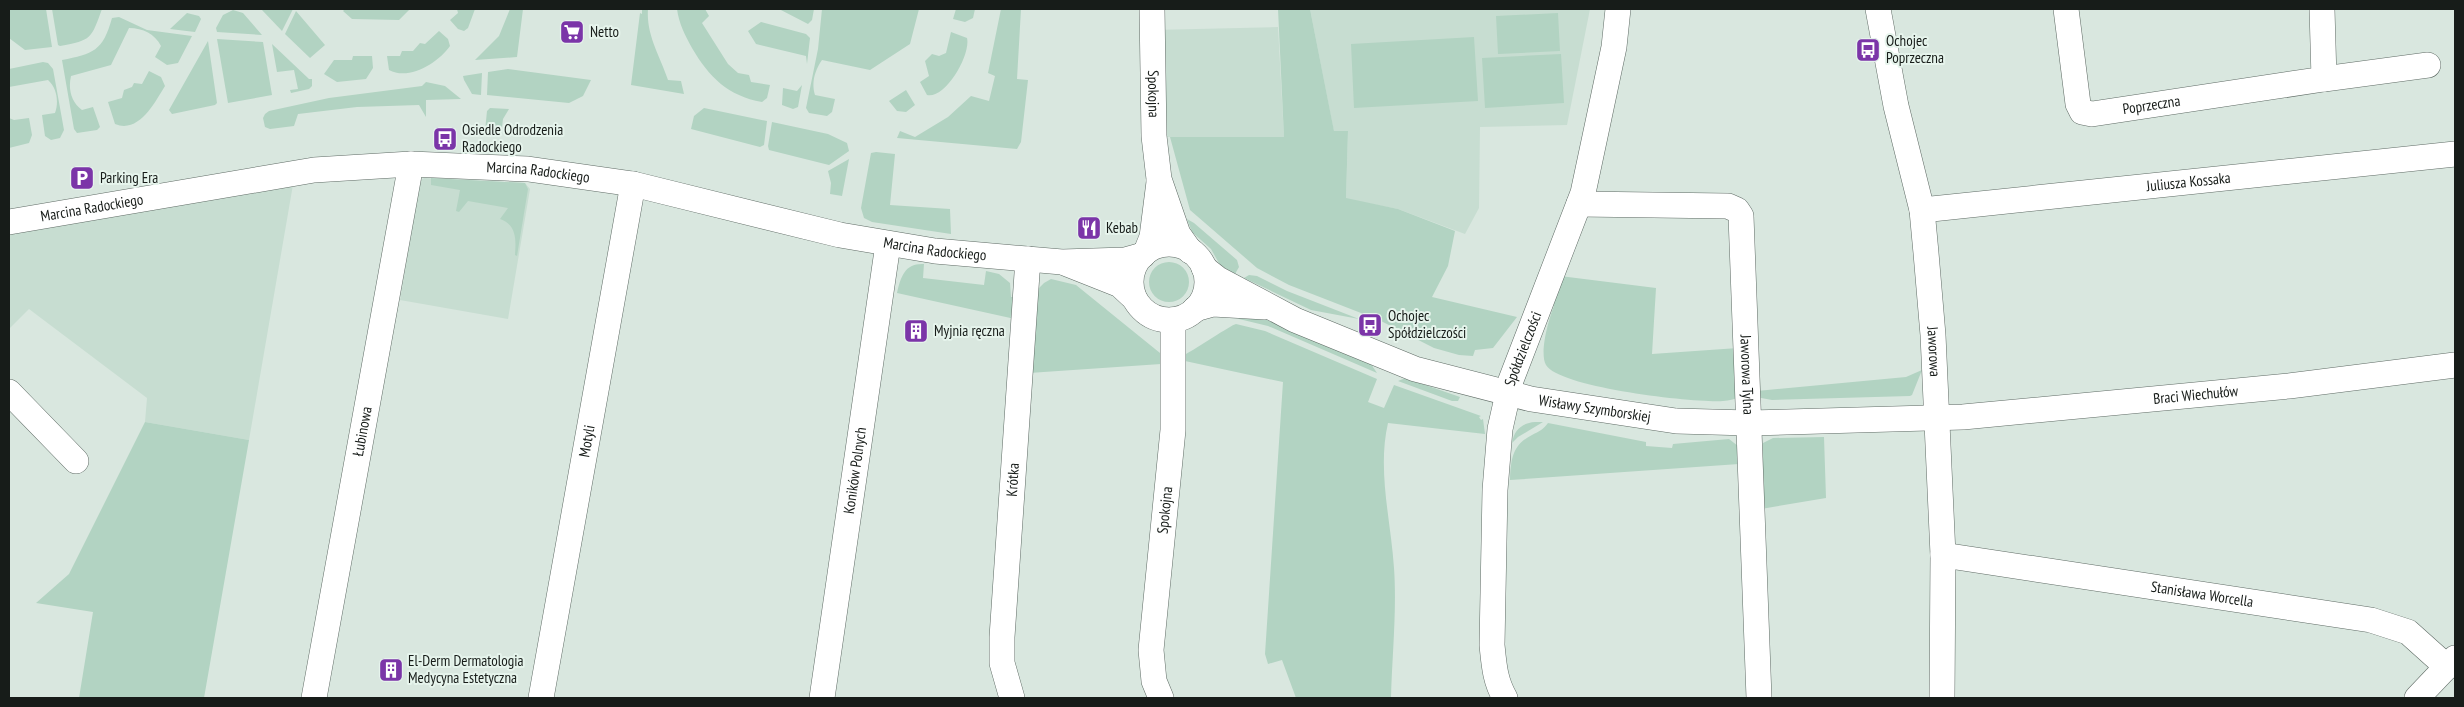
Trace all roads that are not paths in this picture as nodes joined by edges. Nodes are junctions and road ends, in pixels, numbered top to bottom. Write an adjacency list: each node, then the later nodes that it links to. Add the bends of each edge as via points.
1 (1152, 9): 10 (street, Spokojna, via 1154,136)
2 (1618, 9): 12 (street, Spółdzielczości, via 1614,47)
3 (1878, 9): 13 (street, Jaworowa, via 1896,106)
4 (2066, 9): 7 (street, Poprzeczna, via 2078,104 2082,112 2092,114)
5 (2322, 9): 7 (street)
6 (2428, 65): 7 (street, Poprzeczna)
7 (2324, 79)
8 (2455, 154): 13 (street, Juliusza Kossaka)
9 (410, 164): 11 (street, Marcina Radockiego, via 528,170); 14 (street, Marcina Radockiego, via 314,170); 31 (street, Łubinowa)
10 (1159, 179): 16 (street, Spokojna, via 1152,237); 18 (street, Spokojna, via 1178,234)
11 (633, 184): 15 (street, Marcina Radockiego); 32 (street, Motyli)
12 (1579, 204): 25 (street, Spółdzielczości); 27 (street, Jaworowa Tylna, via 1728,206 1741,216)
13 (1922, 210): 26 (street, Jaworowa)
14 (9, 222)
15 (888, 244): 17 (street, Marcina Radockiego); 33 (street, Koników Polnych)
16 (1144, 254): 18 (street, via 1165,244 1180,246); 19 (street, Marcina Radockiego, via 1125,260); 20 (street, via 1132,275)
17 (1028, 259): 19 (street, Marcina Radockiego); 34 (street, Krótka, via 1002,637 1002,664)
18 (1197, 259): 21 (street, Wisławy Szymborskiej, via 1218,279); 22 (street, via 1206,288)
19 (1062, 262): 20 (street, Marcina Radockiego, via 1120,285)
20 (1134, 298): 22 (street, via 1152,316)
21 (1268, 307): 22 (street, Wisławy Szymborskiej, via 1213,304); 25 (street, Wisławy Szymborskiej, via 1401,364)
22 (1184, 314): 35 (street, Spokojna, via 1151,650 1154,681)
23 (2455, 366): 26 (street, Braci Wiechułów, via 2051,410)
24 (9, 392): 28 (street)
25 (1508, 394): 27 (street, Wisławy Szymborskiej, via 1652,418); 36 (street, Spółdzielczości, via 1496,466 1492,645 1494,670)
26 (1937, 418): 27 (street, Wisławy Szymborskiej); 29 (street, Jaworowa)
27 (1749, 424): 37 (street, Jaworowa Tylna)
28 (76, 461)
29 (1943, 555): 30 (street, Stanisława Worcella, via 2370,620 2408,632); 38 (street, Jaworowa)
30 (2451, 662): 39 (street)
31 (314, 698)
32 (541, 698)
33 (822, 698)
34 (1012, 698)
35 (1161, 698)
36 (1505, 698)
37 (1759, 698)
38 (1942, 698)
39 (2417, 698)

